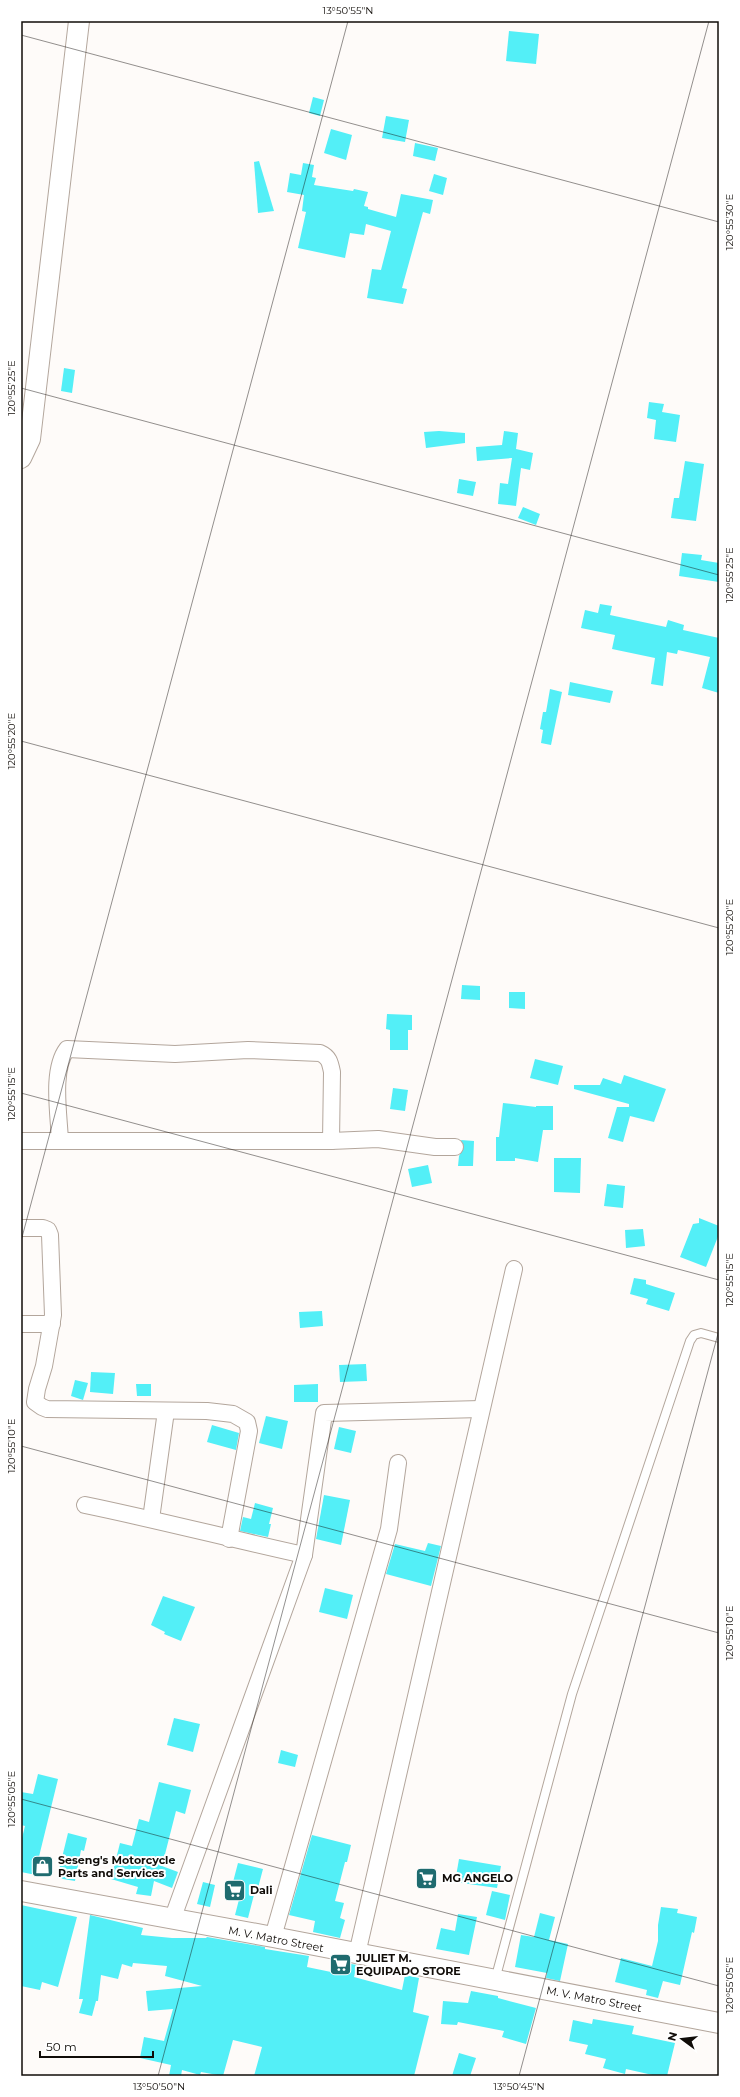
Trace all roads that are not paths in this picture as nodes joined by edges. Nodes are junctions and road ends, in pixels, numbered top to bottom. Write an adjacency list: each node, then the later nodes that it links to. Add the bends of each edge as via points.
1 (79, 21): 2 (street, via 30,438)
2 (21, 458)
3 (21, 1141): 4 (street)
4 (60, 1141): 5 (street); 5 (street, via 58,1074 61,1059 67,1049 175,1054 248,1050 320,1053 330,1062 332,1072)
5 (331, 1141): 6 (street, via 378,1139 435,1147)
6 (455, 1147)
7 (21, 1228): 10 (street, via 43,1228 48,1230 50,1235 54,1290)
8 (514, 1269): 12 (street)
9 (21, 1324): 10 (street)
10 (52, 1324): 13 (street, via 37,1389 37,1405 47,1408)
11 (719, 1338): 23 (lane, via 701,1333 694,1335 690,1341 572,1694)
12 (482, 1409): 18 (street, via 324,1413); 22 (street)
13 (166, 1411): 16 (street); 17 (street, via 233,1414 247,1422 249,1431)
14 (398, 1463): 21 (street, via 389,1529)
15 (85, 1505): 16 (street)
16 (151, 1518): 17 (street)
17 (229, 1539): 18 (street)
18 (304, 1555): 20 (street)
19 (21, 1891): 20 (street, M. V. Matro Street)
20 (172, 1920): 21 (street, M. V. Matro Street)
21 (273, 1937): 22 (street, M. V. Matro Street)
22 (357, 1954): 23 (street, M. V. Matro Street)
23 (495, 1980): 24 (street, M. V. Matro Street)
24 (719, 2023)

